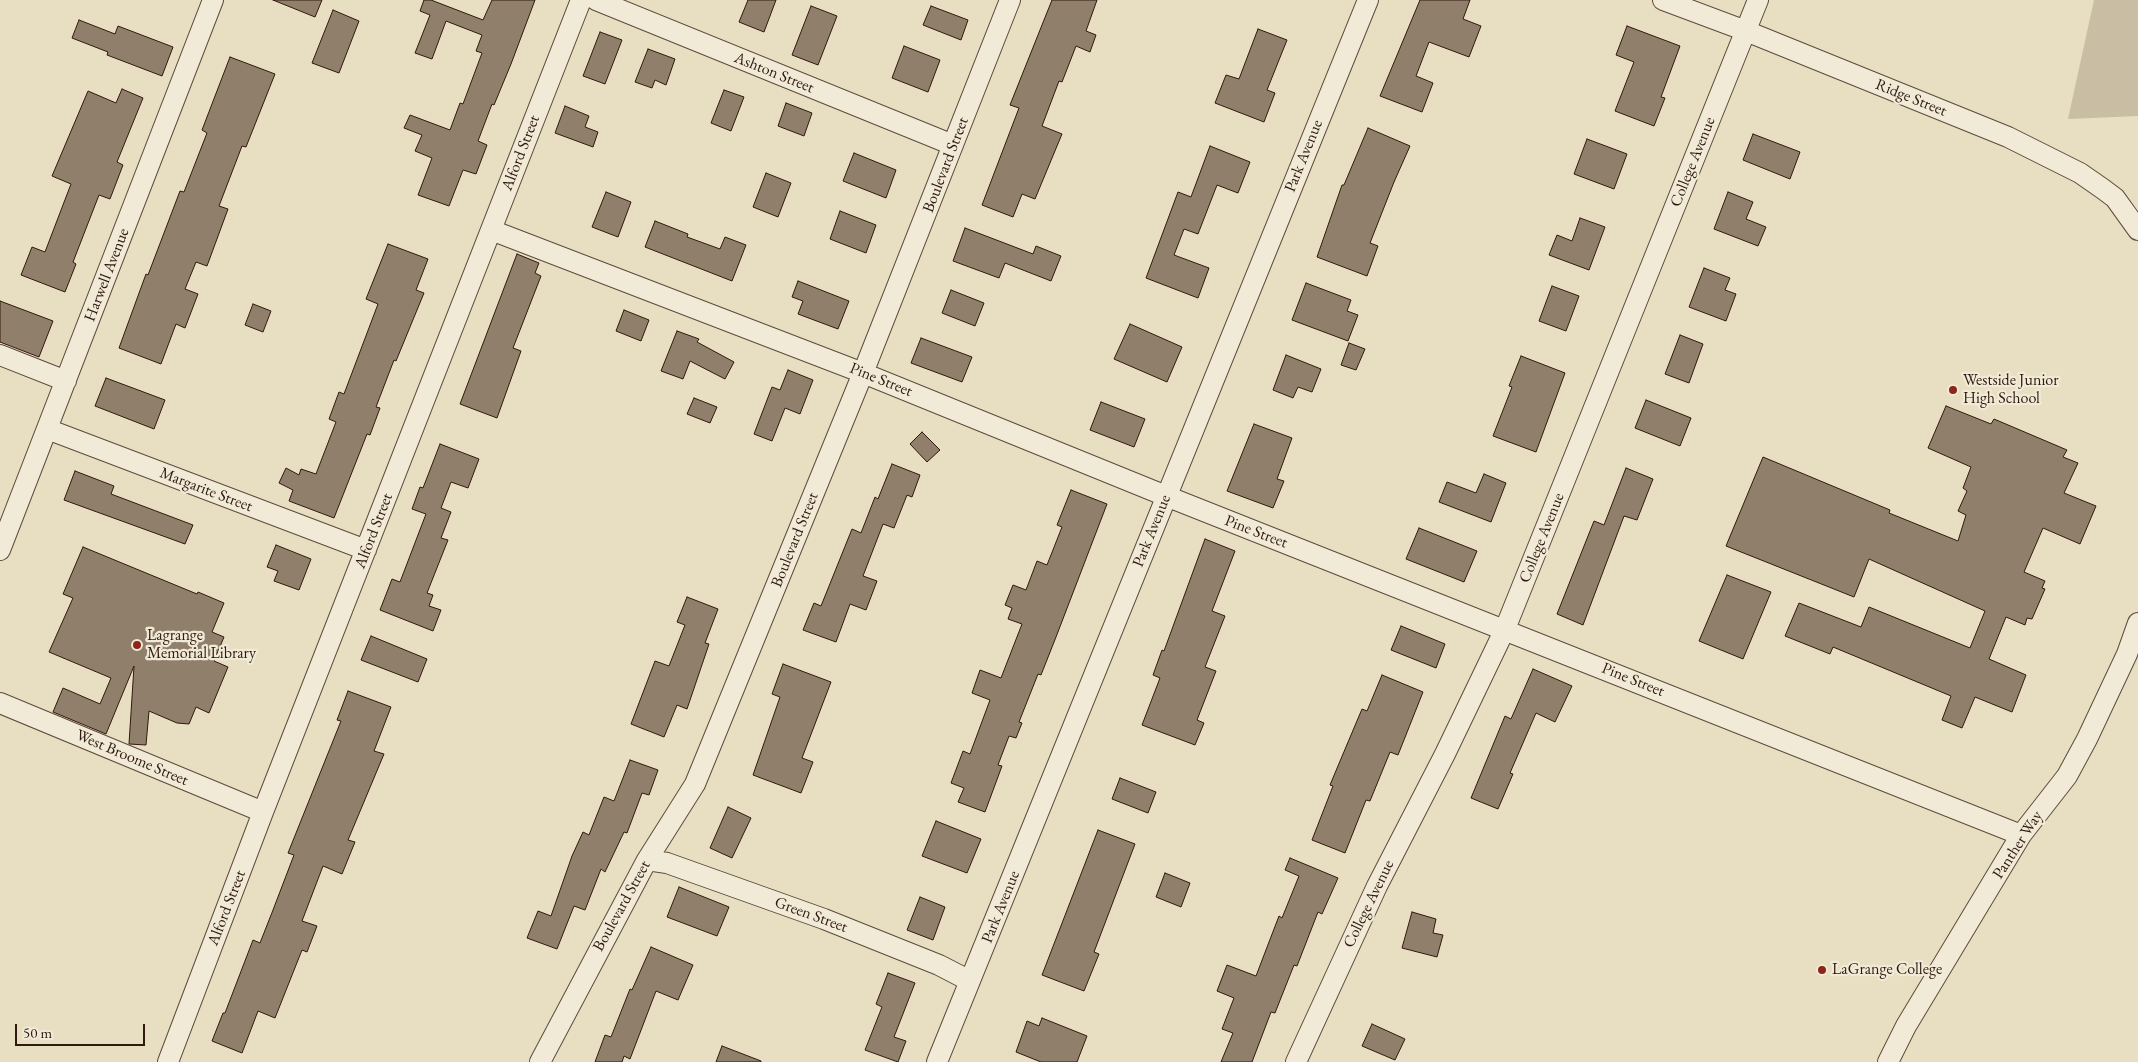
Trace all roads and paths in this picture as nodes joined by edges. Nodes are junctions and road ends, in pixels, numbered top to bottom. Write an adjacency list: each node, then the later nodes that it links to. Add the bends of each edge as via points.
1 (213, 0): 14 (street, Harwell Avenue)
2 (581, 0): 10 (street, Alford Street)
3 (596, 0): 9 (street, Ashton Street)
4 (1010, 0): 9 (street, Boulevard Street)
5 (1368, 0): 16 (street, Park Avenue)
6 (1663, 0): 8 (street, Ridge Street)
7 (1758, 0): 8 (street, College Avenue)
8 (1746, 31): 11 (street, Ridge Street, via 2008,137 2080,173 2115,198); 20 (street, College Avenue)
9 (953, 145): 13 (street, Boulevard Street)
10 (491, 230): 13 (street, Pine Street); 18 (street, Alford Street)
11 (2138, 230)
12 (0, 355): 14 (street)
13 (863, 373): 16 (street, Pine Street); 24 (street, Boulevard Street, via 695,784)
14 (66, 381): 15 (street, Harwell Avenue)
15 (47, 429): 17 (street, Harwell Avenue); 18 (street, Margarite Street)
16 (1166, 496): 20 (street, Pine Street); 25 (street, Park Avenue)
17 (0, 550)
18 (366, 550): 22 (street, Alford Street)
19 (2138, 623): 23 (street, Panther Way, via 2127,654 2067,776)
20 (1506, 629): 23 (street, Pine Street); 29 (street, College Avenue, via 1377,886)
21 (0, 703): 22 (street, West Broome Street)
22 (263, 812): 26 (street, Alford Street)
23 (2021, 835): 30 (street, Panther Way, via 1906,1026)
24 (647, 860): 25 (street, Green Street, via 667,863 824,919 939,965); 27 (street, Boulevard Street)
25 (970, 981): 28 (street, Park Avenue)
26 (168, 1062)
27 (540, 1062)
28 (937, 1062)
29 (1296, 1062)
30 (1888, 1062)

